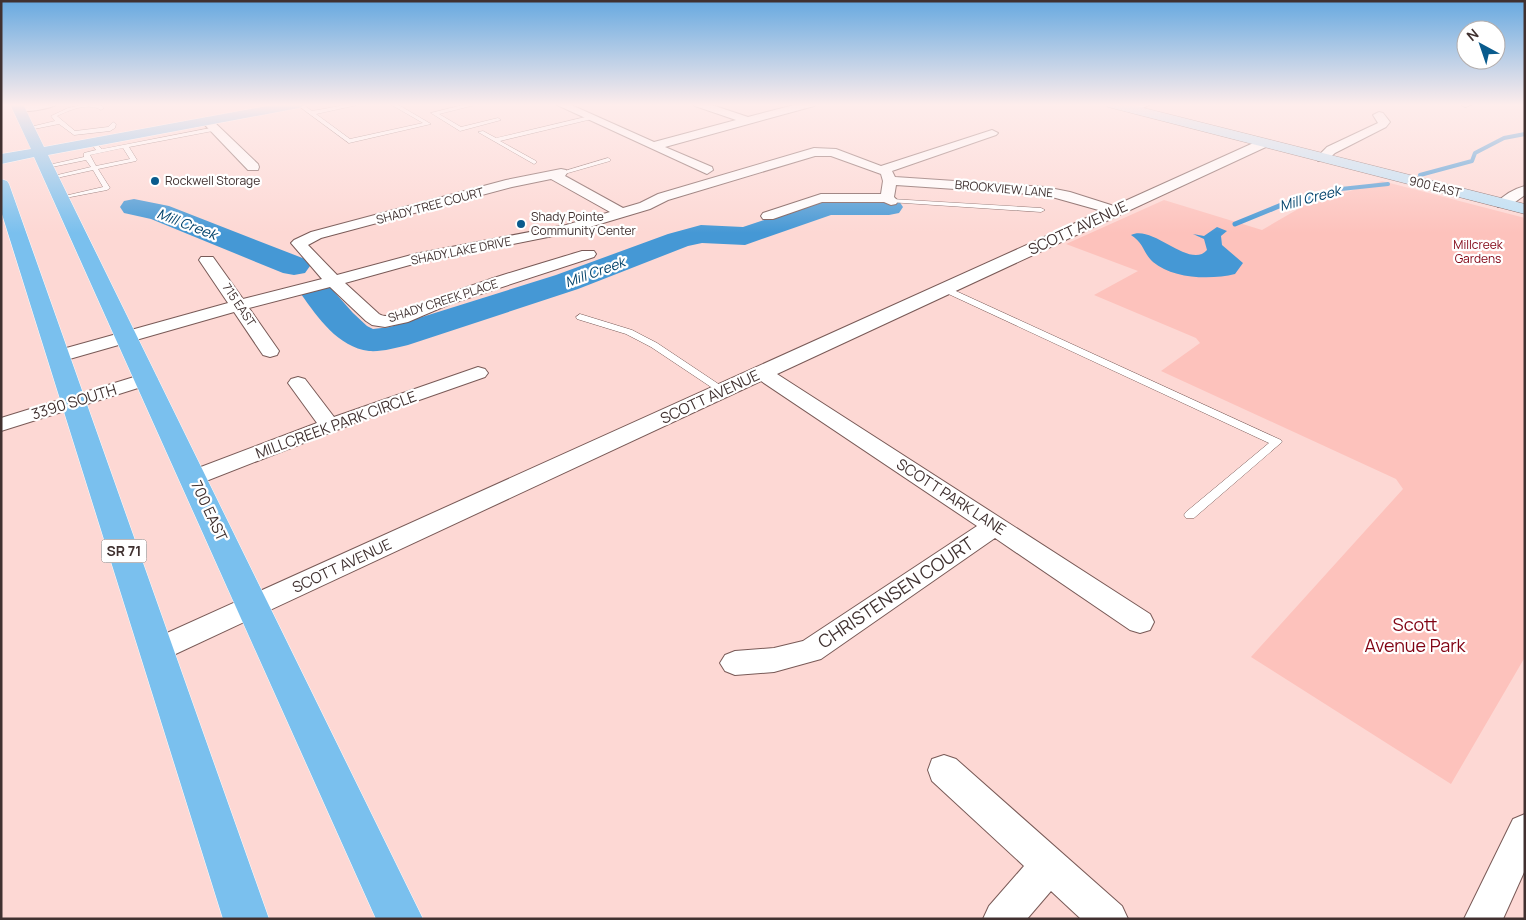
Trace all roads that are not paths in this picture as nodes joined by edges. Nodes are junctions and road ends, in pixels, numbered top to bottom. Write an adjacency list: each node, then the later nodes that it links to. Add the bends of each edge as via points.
1 (38, 147): 15 (main road, 700 EAST)
2 (96, 147): 11 (lane, via 86,154); 15 (main road)
3 (125, 147): 17 (lane, via 134,160)
4 (233, 147): 16 (street)
5 (507, 147): 14 (lane)
6 (655, 147): 18 (street)
7 (957, 147): 20 (street)
8 (1255, 147): 28 (street, SCOTT AVENUE)
9 (1279, 147): 12 (main road, 900 EAST)
10 (1337, 147): 12 (street)
11 (88, 158): 15 (lane); 17 (lane)
12 (1322, 158): 25 (main road, 900 EAST)
13 (608, 160): 19 (lane)
14 (534, 162)
15 (46, 165): 17 (lane); 21 (main road); 23 (main road, 700 EAST)
16 (253, 167)
17 (95, 168): 23 (lane, via 107,188)
18 (708, 170)
19 (557, 174): 29 (street); 31 (street, SHADY TREE COURT, via 512,183)
20 (886, 175): 24 (street); 28 (street, BROOKVIEW LANE, via 1045,190); 29 (street, SHADY LAKE DRIVE, via 832,152 814,152 663,197)
21 (1, 179): 40 (main road, SR 71)
22 (1525, 190): 25 (street)
23 (62, 198): 38 (main road, 700 EAST)
24 (889, 199): 27 (lane); 30 (street, via 821,198)
25 (1503, 204): 26 (main road, 900 EAST)
26 (1525, 209)
27 (1041, 210)
28 (1115, 211): 35 (street, SCOTT AVENUE)
29 (622, 213): 34 (street, SHADY LAKE DRIVE, via 549,234 428,256)
30 (768, 216)
31 (300, 241): 34 (street, SHADY CREEK PLACE, via 300,245)
32 (588, 254): 34 (street, SHADY CREEK PLACE, via 386,321 372,318)
33 (207, 260): 36 (street, 715 EAST)
34 (334, 281): 36 (street, SHADY LAKE DRIVE)
35 (946, 289): 42 (street, SCOTT AVENUE); 50 (lane, via 1276,442)
36 (239, 305): 38 (street, SHADY LAKE DRIVE); 39 (street, 715 EAST)
37 (580, 317): 45 (lane, via 629,332)
38 (127, 337): 40 (street, SHADY LAKE DRIVE); 43 (main road, 700 EAST)
39 (270, 351)
40 (59, 356): 46 (main road, SR 71)
41 (478, 373): 48 (street, MILLCREEK PARK CIRCLE)
42 (762, 373): 45 (street, SCOTT AVENUE); 51 (street, SCOTT PARK LANE)
43 (147, 379): 46 (street, 3390 SOUTH); 49 (main road, 700 EAST)
44 (298, 383): 48 (street)
45 (724, 390): 52 (street, SCOTT AVENUE)
46 (74, 402): 47 (street, 3390 SOUTH); 54 (main road, SR 71)
47 (1, 425)
48 (330, 426): 49 (street, MILLCREEK PARK CIRCLE)
49 (194, 478): 52 (main road, 700 EAST)
50 (1190, 515)
51 (995, 526): 53 (street, SCOTT PARK LANE); 55 (street, CHRISTENSEN COURT, via 811,651 774,660)
52 (253, 606): 54 (street, SCOTT AVENUE); 60 (main road, 700 EAST)
53 (1140, 622)
54 (157, 650): 59 (main road, SR 71)
55 (735, 663)
56 (944, 770): 58 (street)
57 (1525, 831): 63 (street)
58 (1049, 865): 61 (street); 62 (street)
59 (246, 919)
60 (400, 919)
61 (1002, 919)
62 (1109, 919)
63 (1484, 919)

